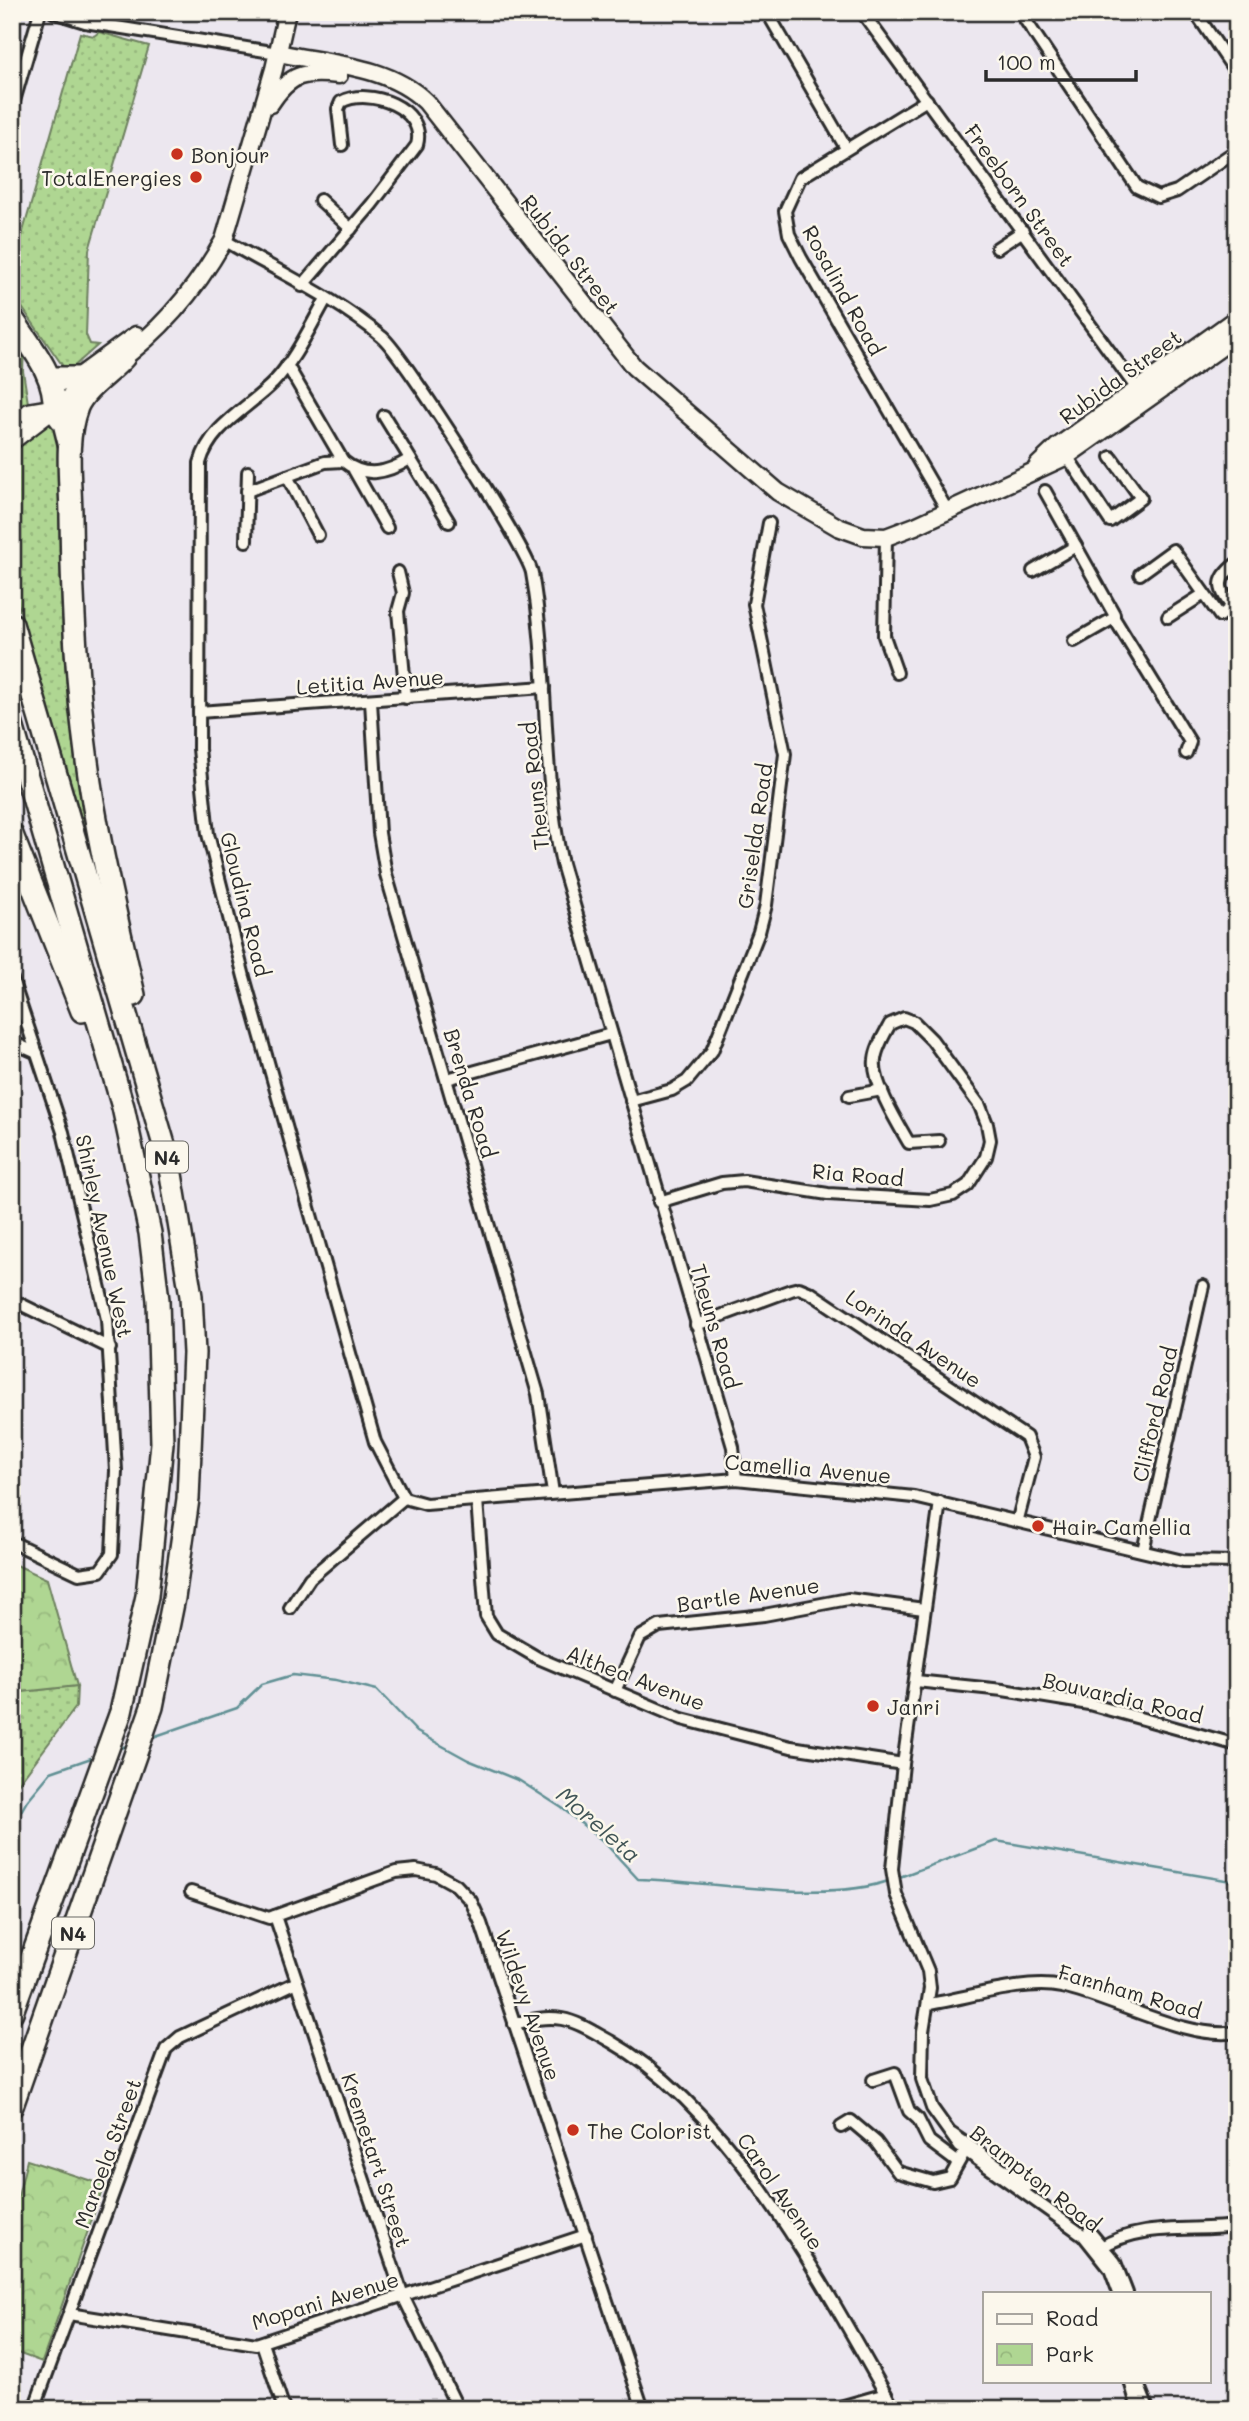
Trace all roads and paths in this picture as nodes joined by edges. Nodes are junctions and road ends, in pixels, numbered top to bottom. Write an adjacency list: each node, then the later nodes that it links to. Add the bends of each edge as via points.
1 (40, 12): 12 (street)
2 (53, 12): 8 (street, Rubida Street, via 85,22)
3 (287, 12): 8 (street)
4 (767, 12): 15 (street)
5 (862, 12): 11 (street, Freeborn Street)
6 (1020, 12): 16 (street, via 1137,187 1158,197 1177,191)
7 (1195, 12): 9 (street)
8 (278, 53): 10 (street, Rubida Street); 13 (street)
9 (1237, 74)
10 (383, 75): 13 (street, via 362,78 303,73 278,91); 53 (street, Rubida Street, via 406,84 426,102 644,375 778,492 838,527 863,536)
11 (927, 100): 15 (street, Rosalind Road); 19 (street, Freeborn Street)
12 (12, 108)
13 (260, 120): 20 (street)
14 (342, 145): 18 (street, via 338,109 349,97 360,95 400,107 418,128 417,145)
15 (846, 148): 48 (street, Rosalind Road, via 800,178 785,211 789,234)
16 (1237, 150)
17 (320, 200): 18 (street)
18 (351, 229): 22 (street)
19 (1023, 232): 21 (street); 32 (street, Freeborn Street)
20 (224, 240): 22 (street, Theuns Road); 24 (street)
21 (997, 248)
22 (302, 286): 23 (street, Theuns Road)
23 (326, 299): 29 (street, Gloudina Road); 67 (street, Theuns Road, via 392,347 525,552 532,572)
24 (175, 307): 28 (street, via 162,325); 30 (street)
25 (12, 317): 31 (highway)
26 (1237, 318): 32 (street, Rubida Street)
27 (1237, 336): 32 (street, Rubida Street)
28 (124, 357): 31 (street); 37 (highway, via 78,405)
29 (287, 365): 41 (street); 70 (street, Gloudina Road, via 274,382 224,424 206,446 200,463)
30 (78, 378): 31 (highway)
31 (53, 394): 33 (highway); 36 (street); 37 (highway)
32 (1141, 395): 38 (street, Rubida Street); 43 (street, Rubida Street, via 1057,447)
33 (30, 414): 35 (street)
34 (384, 416): 40 (street)
35 (12, 427)
36 (12, 441)
37 (70, 449): 84 (highway, via 75,658 87,764)
38 (1067, 456): 39 (street, via 1110,521 1141,498); 43 (street, Rubida Street)
39 (1111, 457)
40 (410, 459): 42 (street, via 372,474); 49 (street)
41 (343, 461): 42 (street); 45 (street, via 325,462)
42 (354, 470): 51 (street)
43 (1031, 471): 48 (street, Rubida Street)
44 (248, 472): 46 (street)
45 (287, 476): 46 (street); 52 (street)
46 (247, 491): 54 (street)
47 (1045, 491): 55 (street)
48 (947, 510): 53 (street, Rubida Street)
49 (449, 522)
50 (769, 523): 81 (street, Griselda Road, via 754,604 785,754 766,905 712,1051 687,1081)
51 (387, 528)
52 (317, 535)
53 (886, 537): 66 (street, via 884,635)
54 (246, 541)
55 (1076, 546): 57 (street); 63 (street)
56 (1237, 563): 61 (street, via 1221,579)
57 (1033, 571)
58 (398, 572): 68 (street, via 403,593 398,611)
59 (1140, 574): 60 (street, via 1173,550)
60 (1204, 594): 61 (street, via 1220,616); 62 (street)
61 (1231, 606)
62 (1168, 617)
63 (1114, 618): 65 (street); 72 (street, via 1190,742)
64 (12, 624): 84 (highway, N4)
65 (1074, 641)
66 (897, 673)
67 (544, 687): 68 (street, Letitia Avenue); 75 (street, Theuns Road, via 555,834)
68 (406, 698): 69 (street, Letitia Avenue)
69 (371, 701): 70 (street, Letitia Avenue); 78 (street, Brenda Road, via 386,874)
70 (199, 712): 92 (street, Gloudina Road, via 208,834 218,880 374,1442)
71 (12, 724): 82 (highway, N4)
72 (1186, 753)
73 (12, 835): 82 (highway)
74 (12, 979): 77 (street, Shirley Avenue West)
75 (611, 1034): 78 (street); 81 (street, Theuns Road)
76 (12, 1042): 77 (street)
77 (37, 1053): 89 (street, Shirley Avenue West, via 71,1161)
78 (447, 1079): 91 (street, Brenda Road, via 538,1394)
79 (881, 1090): 80 (street); 83 (street, via 909,1143); 85 (street, Ria Road, via 875,1056 890,1024 907,1018 924,1031 980,1107 990,1140 986,1157 968,1185 953,1195 930,1200 841,1195 744,1181)
80 (849, 1096)
81 (631, 1101): 85 (street, Theuns Road)
82 (123, 1107): 109 (highway, N4, via 150,1233 158,1300 162,1443 147,1596 121,1712)
83 (939, 1142)
84 (169, 1162): 115 (highway, N4, via 191,1296 193,1405 179,1568 152,1707)
85 (659, 1202): 88 (street, Theuns Road)
86 (1203, 1286): 97 (street, Clifford Road)
87 (12, 1300): 89 (street)
88 (696, 1325): 90 (street, Theuns Road, via 733,1447); 95 (street, Lorinda Avenue, via 791,1290 811,1293 1026,1437 1034,1457)
89 (110, 1348): 96 (street, Shirley Avenue West, via 116,1471 112,1554 100,1571 82,1575)
90 (736, 1479): 91 (street, Camellia Avenue); 94 (street, Camellia Avenue)
91 (553, 1493): 93 (street, Camellia Avenue)
92 (404, 1498): 93 (street, Camellia Avenue, via 426,1504); 99 (street, via 310,1578)
93 (477, 1500): 102 (street, Althea Avenue, via 490,1627 538,1658)
94 (940, 1502): 95 (street, Camellia Avenue); 100 (street, Brampton Road)
95 (1018, 1519): 97 (street, Camellia Avenue)
96 (12, 1542)
97 (1143, 1552): 98 (street, Camellia Avenue, via 1183,1561)
98 (1237, 1562)
99 (290, 1608)
100 (924, 1609): 101 (street, Brampton Road); 102 (street, Bartle Avenue, via 848,1599 764,1615 659,1626 640,1637)
101 (916, 1681): 103 (street, Bouvardia Road, via 1089,1704); 104 (street, Brampton Road)
102 (615, 1691): 104 (street, Althea Avenue, via 682,1719 791,1747)
103 (1237, 1745)
104 (903, 1764): 108 (street, Brampton Road, via 893,1883 928,1972)
105 (191, 1892): 106 (street, Wildevy Avenue, via 262,1918)
106 (275, 1916): 107 (street, Kremetart Street); 110 (street, Wildevy Avenue, via 396,1872 416,1870 447,1879 477,1913)
107 (297, 1982): 125 (street, Kremetart Street); 126 (street, Maroela Street, via 167,2047)
108 (929, 2004): 111 (street, Farnham Road, via 1031,1986 1060,1987 1205,2033); 113 (street, Brampton Road, via 921,2059)
109 (12, 2012)
110 (514, 2024): 121 (street, Wildevy Avenue); 130 (street, Carol Avenue, via 548,2018 573,2022 629,2052 673,2088 739,2158)
111 (1237, 2032)
112 (873, 2080): 114 (street, via 895,2074)
113 (925, 2092): 114 (street); 117 (street, Brampton Road)
114 (904, 2096): 119 (street, via 929,2141)
115 (12, 2106)
116 (841, 2127): 119 (street, via 851,2121 876,2142 898,2172 912,2178 946,2180)
117 (946, 2130): 118 (street, Brampton Road); 122 (street, Brampton Road, via 1087,2229)
118 (965, 2151): 119 (street); 122 (street, Brampton Road)
119 (957, 2162)
120 (1237, 2227): 122 (street, Brampton Road, via 1147,2230 1125,2234)
121 (586, 2235): 125 (street, Mopani Avenue); 134 (street, Wildevy Avenue)
122 (1100, 2247): 123 (street); 124 (street, via 1115,2263)
123 (1119, 2292)
124 (1127, 2292)
125 (402, 2296): 127 (street, Mopani Avenue); 133 (street, Kremetart Street)
126 (69, 2314): 127 (street, Mopani Avenue); 131 (street, Maroela Street)
127 (262, 2343): 132 (street)
128 (1130, 2382): 137 (street)
129 (1137, 2382): 138 (street)
130 (886, 2394): 135 (street); 136 (street, Carol Avenue)
131 (34, 2409)
132 (285, 2409)
133 (458, 2409)
134 (643, 2409)
135 (833, 2409)
136 (894, 2409)
137 (1138, 2409)
138 (1148, 2409)

